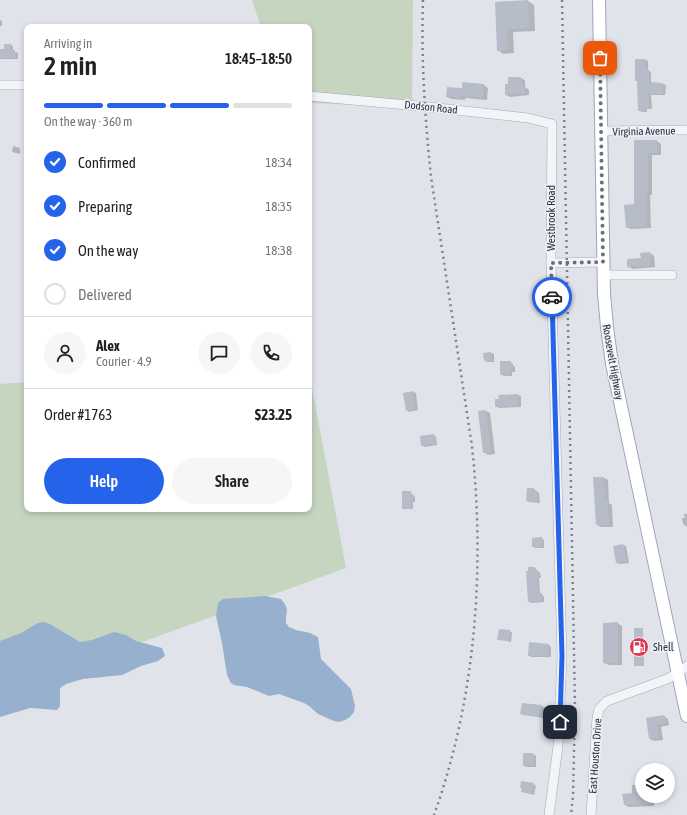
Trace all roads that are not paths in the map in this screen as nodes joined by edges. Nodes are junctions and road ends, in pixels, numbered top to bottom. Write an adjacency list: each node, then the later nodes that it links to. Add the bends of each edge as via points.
1 (599, 0): 7 (main road, Roosevelt Highway)
2 (0, 85): 3 (street)
3 (24, 85)
4 (312, 96): 5 (street, Dodson Road, via 528,118)
5 (552, 124): 9 (street, Westbrook Road)
6 (687, 130): 7 (street, Virginia Avenue)
7 (602, 131): 8 (main road, Roosevelt Highway)
8 (603, 262): 9 (street); 10 (main road, Roosevelt Highway)
9 (551, 263): 14 (street, Westbrook Road, via 562,656 558,746)
10 (604, 275): 11 (street); 12 (main road, Roosevelt Highway, via 612,364)
11 (672, 275)
12 (683, 669): 13 (main road, Roosevelt Highway); 15 (street, East Houston Drive, via 650,686 607,701 599,709)
13 (687, 716)
14 (549, 815)
15 (591, 815)

